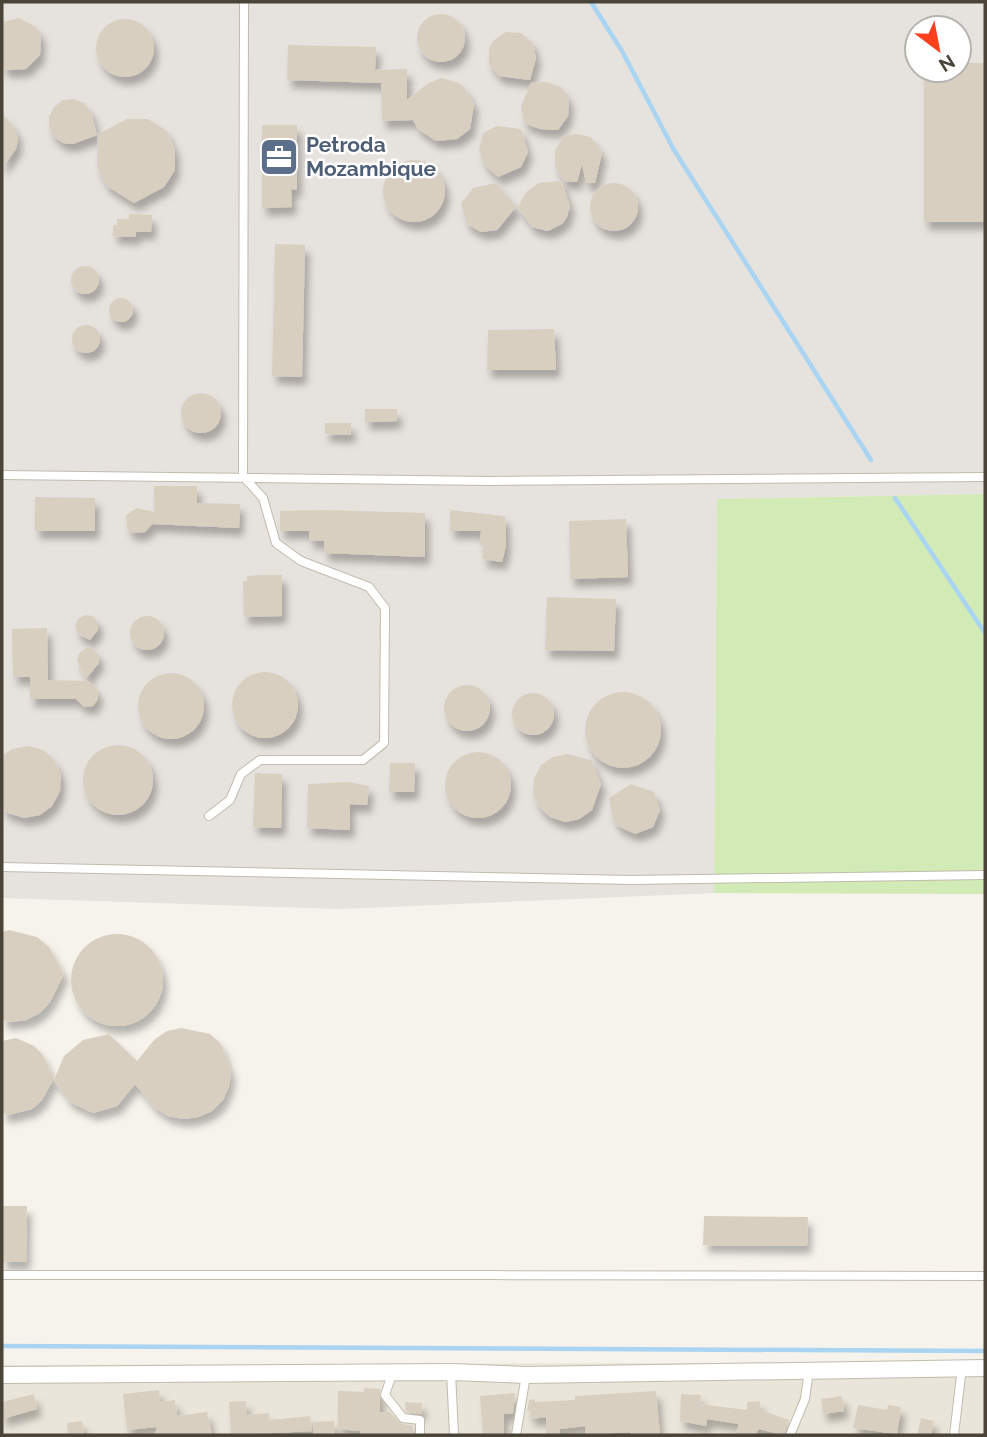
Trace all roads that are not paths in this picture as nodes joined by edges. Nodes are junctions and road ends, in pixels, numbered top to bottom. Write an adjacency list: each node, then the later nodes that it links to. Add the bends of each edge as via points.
1 (244, 2): 3 (lane)
2 (2, 475): 3 (lane)
3 (243, 476): 4 (lane, via 490,481); 5 (lane, via 263,498 276,543 301,561 369,587 385,608 384,743 363,760 260,760 241,775 230,800)
4 (985, 477)
5 (209, 816)
6 (2, 867): 7 (lane, via 631,880)
7 (985, 875)
8 (2, 1275): 9 (lane)
9 (985, 1276)
10 (962, 1367): 11 (street); 12 (street); 21 (lane)
11 (985, 1368)
12 (809, 1370): 16 (street); 20 (lane, via 805,1399)
13 (451, 1372): 14 (street); 16 (street); 18 (lane)
14 (392, 1374): 15 (street); 17 (lane, via 385,1395 403,1418 420,1420)
15 (2, 1375)
16 (526, 1375): 19 (lane)
17 (420, 1435)
18 (454, 1435)
19 (516, 1435)
20 (790, 1435)
21 (954, 1435)

